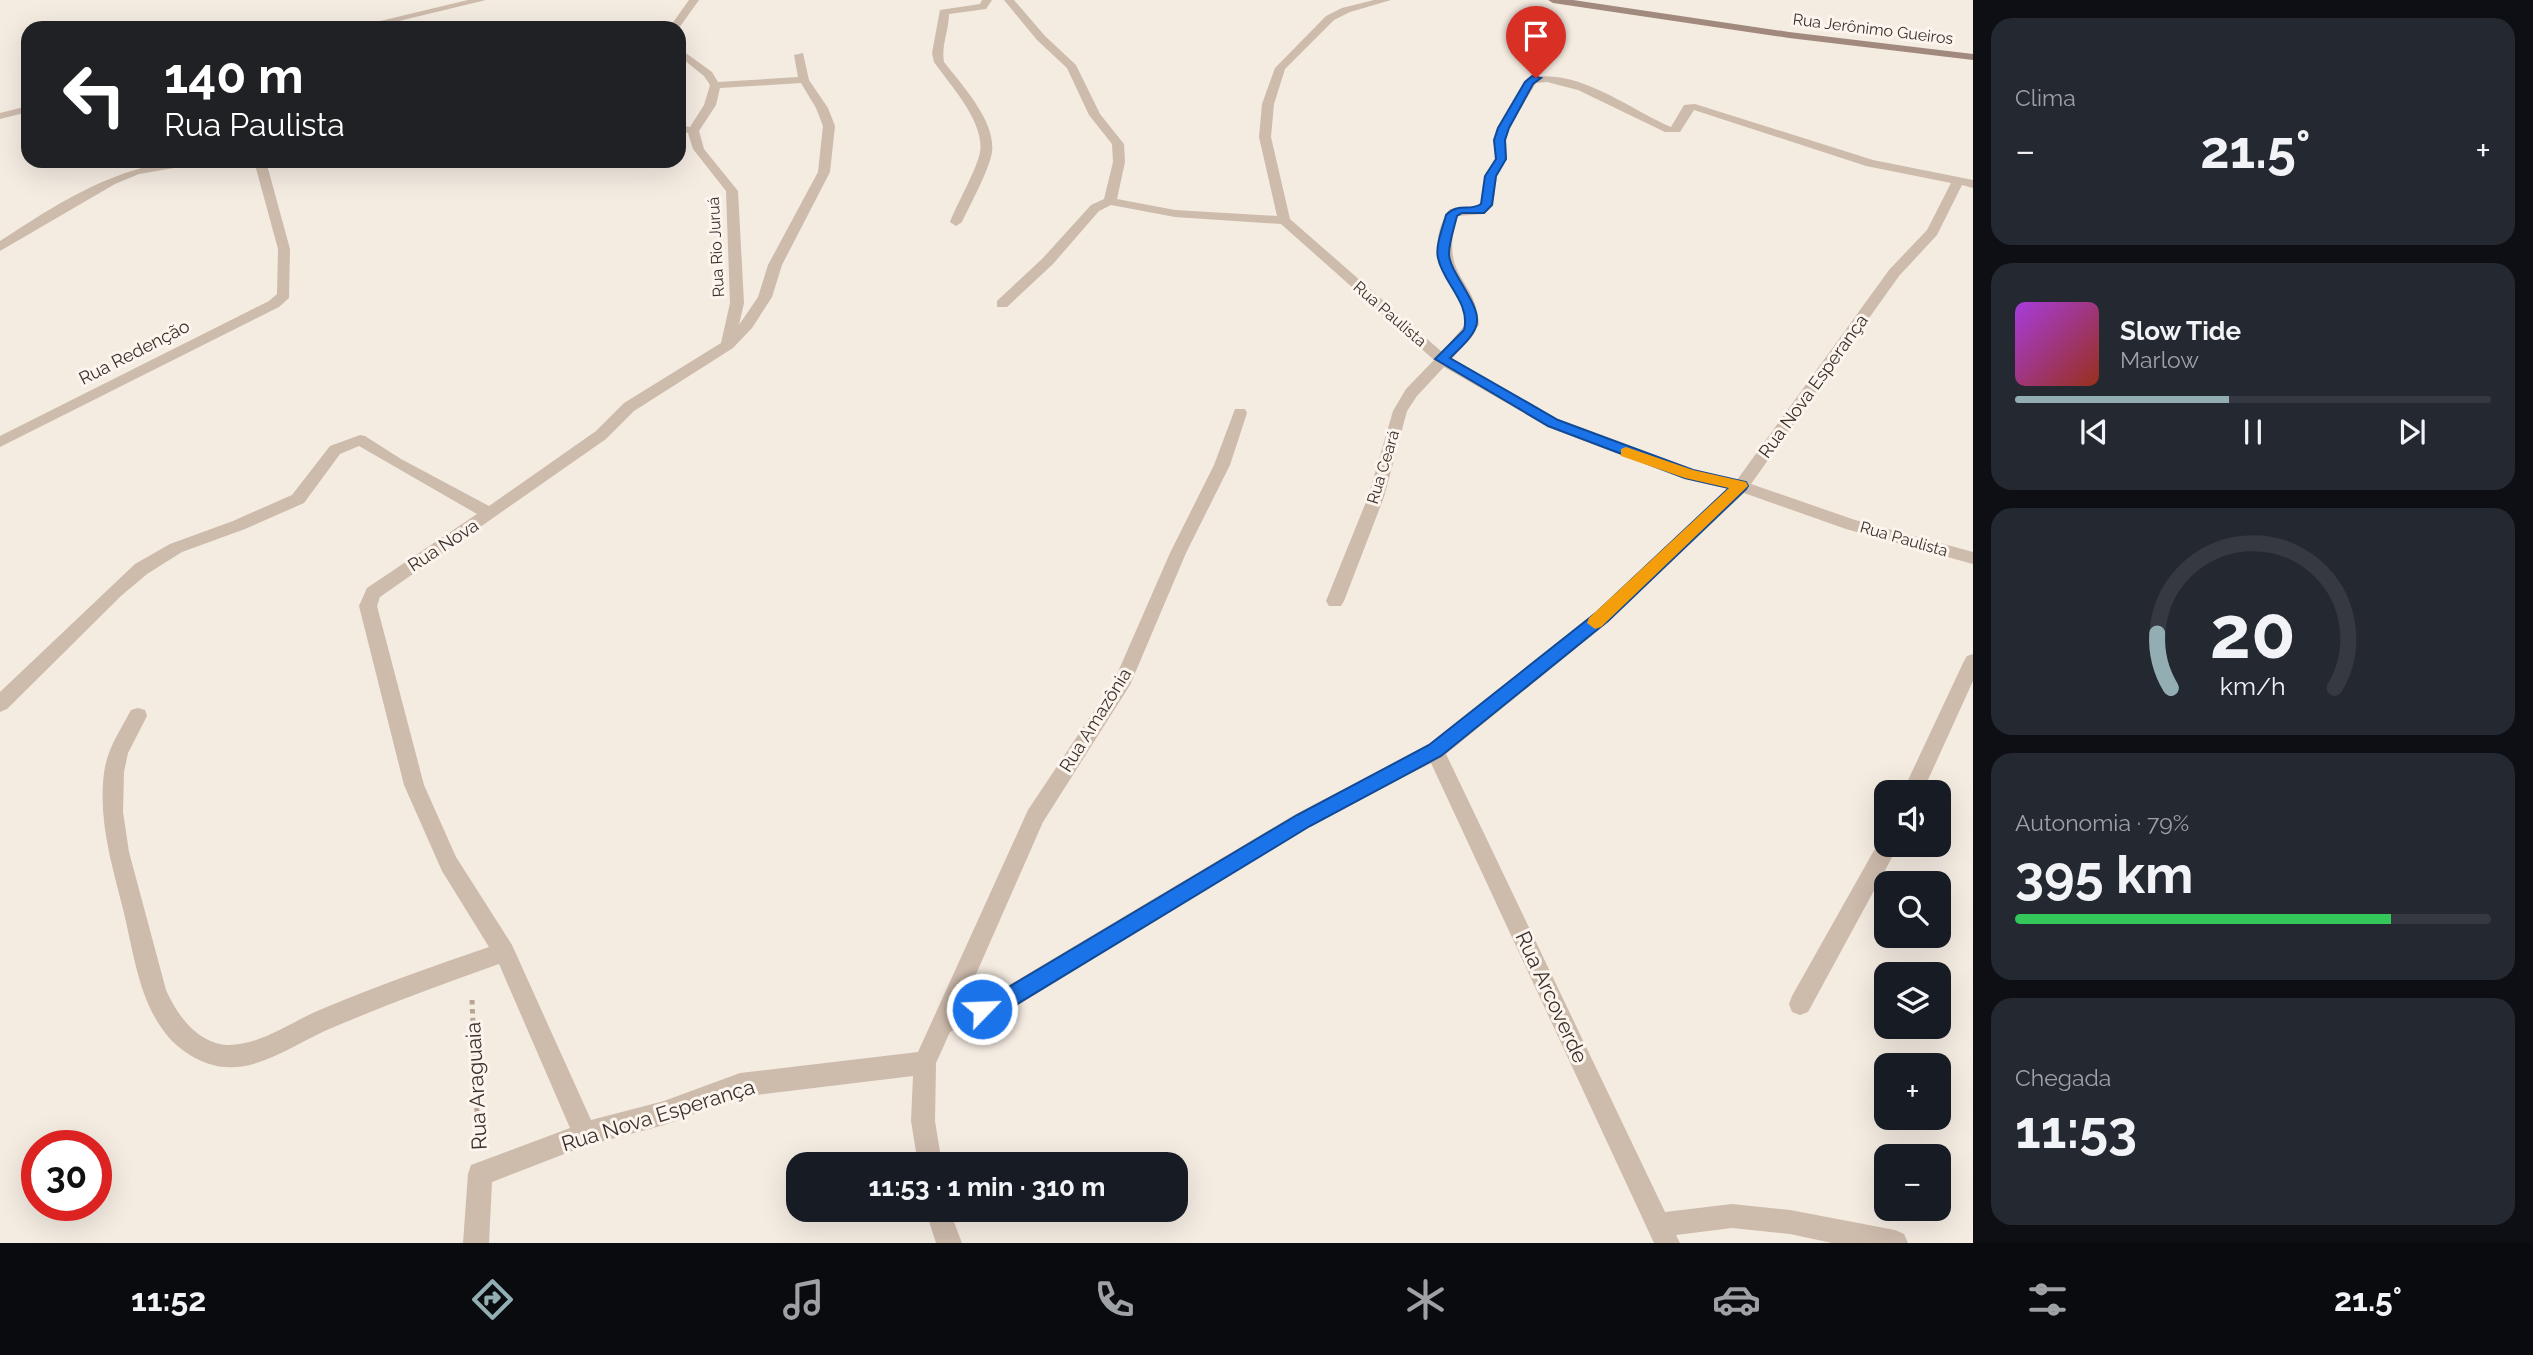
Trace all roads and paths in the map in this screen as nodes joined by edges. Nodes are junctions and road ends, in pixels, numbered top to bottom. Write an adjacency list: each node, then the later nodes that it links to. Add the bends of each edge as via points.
1 (481, 0): 7 (street)
2 (694, 0): 8 (street)
3 (987, 0): 22 (street, via 983,7 944,12 938,44 939,62 972,106 984,133 986,152)
4 (1009, 0): 20 (street, via 1072,67 1095,115 1118,144)
5 (1386, 0): 21 (street, via 1330,18 1280,68 1268,104 1265,137)
6 (1559, 0): 11 (street, Rua Jerônimo Gueiros)
7 (387, 21)
8 (679, 21)
9 (799, 55): 12 (street, Rua Nova)
10 (686, 57): 13 (street)
11 (1973, 57)
12 (804, 80): 13 (street); 25 (street, Rua Nova, via 829,126 824,172 775,265 765,297)
13 (715, 85): 16 (street, via 710,106)
14 (21, 111): 15 (street)
15 (0, 116)
16 (686, 130): 25 (street, Rua Rio Juruá, via 732,191 737,303)
17 (153, 168): 23 (street, via 54,210)
18 (262, 168): 28 (street, Rua Redenção, via 284,249 284,295)
19 (1966, 182): 26 (street, Rua Ceará, via 1870,163 1688,107 1680,126 1669,130 1582,89 1544,78 1532,80 1503,128 1501,159 1490,176 1487,205 1480,211 1460,210 1452,215 1443,255 1468,304 1472,325); 29 (street, Rua Nova Esperança, via 1933,232 1894,273)
20 (1110, 201): 21 (street, via 1178,214); 24 (street, via 1095,208)
21 (1284, 220): 26 (street, Rua Paulista)
22 (956, 222)
23 (0, 247)
24 (1002, 304)
25 (728, 345): 30 (street, Rua Nova, via 629,407 601,435)
26 (1441, 359): 29 (street, Rua Paulista, via 1553,423 1690,475); 32 (street, Rua Ceará, via 1406,400 1387,446 1377,494)
27 (1240, 413): 42 (street, Rua Amazônia, via 1222,465 1121,685 1035,816)
28 (0, 442)
29 (1741, 486): 31 (street, Rua Paulista, via 1852,525); 36 (street, Rua Nova Esperança, via 1602,617)
30 (490, 514): 34 (street, via 360,440 343,445 298,499 176,548 141,569); 39 (street, Rua Nova, via 373,593 368,614 415,785 449,864)
31 (1973, 558)
32 (1335, 601)
33 (1973, 661): 37 (street)
34 (0, 704)
35 (138, 716): 40 (street, via 119,750 112,811 150,971 165,1015 180,1034 201,1048 227,1056 259,1050 324,1019)
36 (1435, 751): 42 (street, Rua Nova Esperança, via 1303,820 1002,1002); 48 (street, Rua Arcoverde)
37 (1918, 780)
38 (1881, 857): 41 (street)
39 (504, 952): 40 (street); 44 (street, Rua Nova)
40 (471, 964): 46 (path, Rua Araguaia)
41 (1800, 1004)
42 (942, 1024): 43 (street, Rua Amazônia)
43 (925, 1063): 44 (street, Rua Nova Esperança, via 740,1085); 45 (street, via 923,1121)
44 (585, 1134): 46 (street, Rua Nova Esperança)
45 (928, 1152)
46 (480, 1174): 49 (street, Rua Araguaia)
47 (942, 1222): 50 (street)
48 (1663, 1234): 51 (street, via 1732,1216 1790,1222)
49 (476, 1243)
50 (949, 1243)
51 (1895, 1243)

